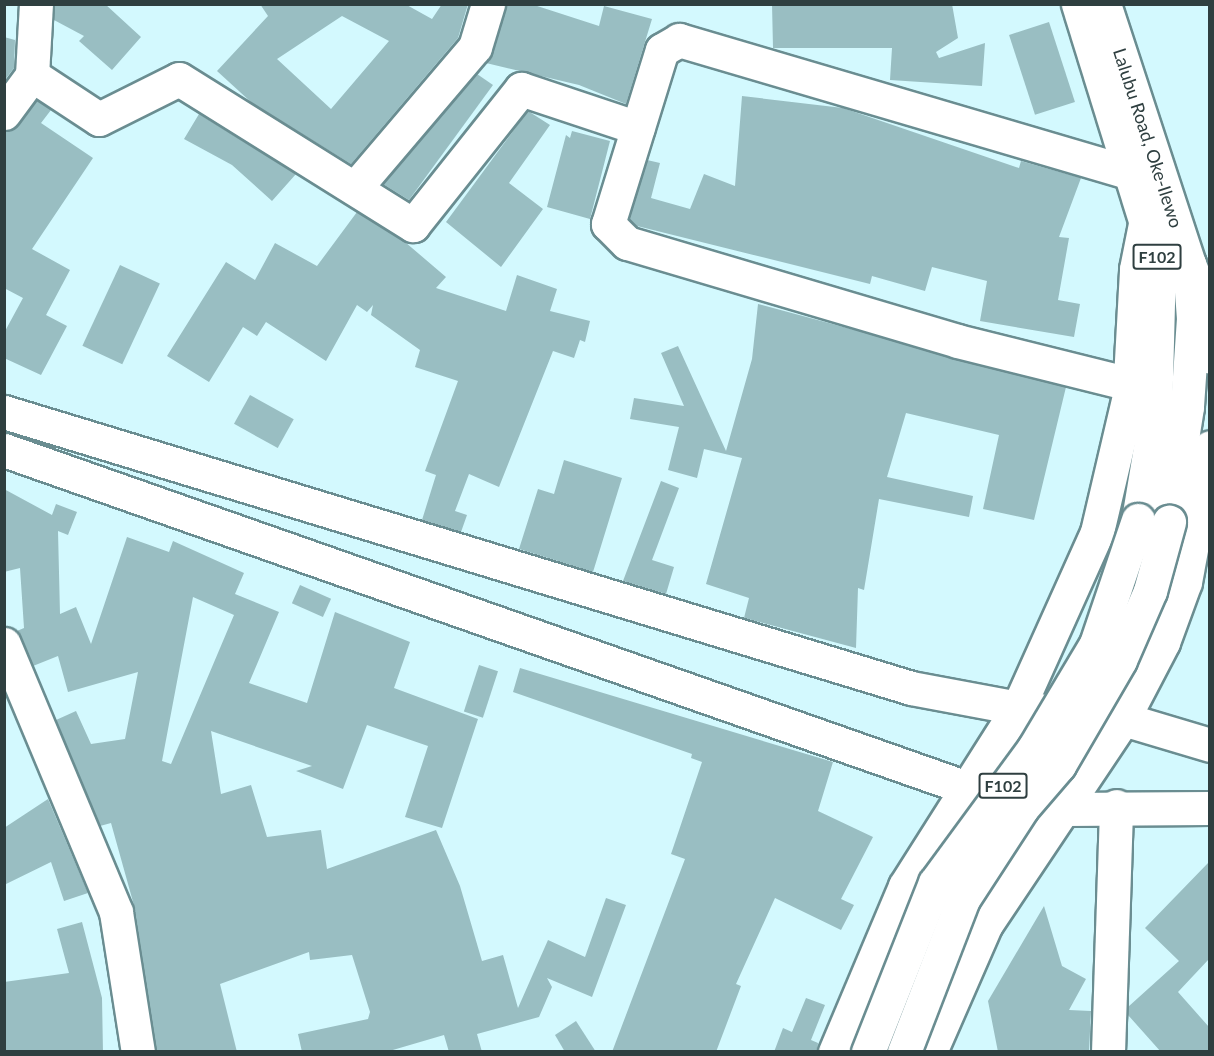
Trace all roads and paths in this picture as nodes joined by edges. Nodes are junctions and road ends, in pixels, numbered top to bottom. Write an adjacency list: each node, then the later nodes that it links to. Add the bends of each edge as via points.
1 (36, 4): 5 (main road)
2 (488, 4): 9 (main road, via 469,55)
3 (1078, 4): 8 (main road, Lalubu Road, Oke-Ilewo / F102)
4 (1104, 4): 11 (main road, Lalubu Road, Oke-Ilewo / F102)
5 (32, 75): 6 (main road); 9 (main road, via 99,119 179,79)
6 (4, 113)
7 (638, 128): 8 (main road, via 662,50 679,40); 9 (main road, via 521,89 413,225); 13 (main road, via 608,224 627,243 958,340)
8 (1133, 174): 10 (main road, Lalubu Road, Oke-Ilewo / F102)
9 (355, 188)
10 (1146, 219): 13 (main road, via 1136,268); 17 (main road, Lalubu Road, Oke-Ilewo / F102, via 1159,265)
11 (1189, 264): 12 (main road, via 1202,296); 17 (main road, Lalubu Road, Oke-Ilewo / F102, via 1189,378)
12 (1209, 356)
13 (1130, 384): 19 (main road, via 1117,464 1097,532)
14 (4, 412): 19 (main road, via 911,688)
15 (1209, 447): 20 (main road, via 1185,582 1163,642)
16 (4, 450): 22 (main road)
17 (1154, 521): 28 (main road, F102, bridge, via 1096,644 1034,748 935,883); 29 (main road, F102, bridge, via 1150,591 1120,660 1059,765 1022,808 963,899)
18 (4, 644): 26 (main road, via 116,912)
19 (1018, 708): 20 (main road); 22 (main road)
20 (1123, 718): 21 (main road); 25 (main road)
21 (1209, 745)
22 (967, 788): 25 (main road); 27 (main road, via 929,839 905,886)
23 (1116, 806): 24 (main road); 25 (main road); 31 (main road)
24 (1209, 808)
25 (1065, 809): 30 (main road, via 986,924)
26 (138, 1052)
27 (836, 1052)
28 (868, 1052)
29 (904, 1052)
30 (930, 1052)
31 (1108, 1052)

